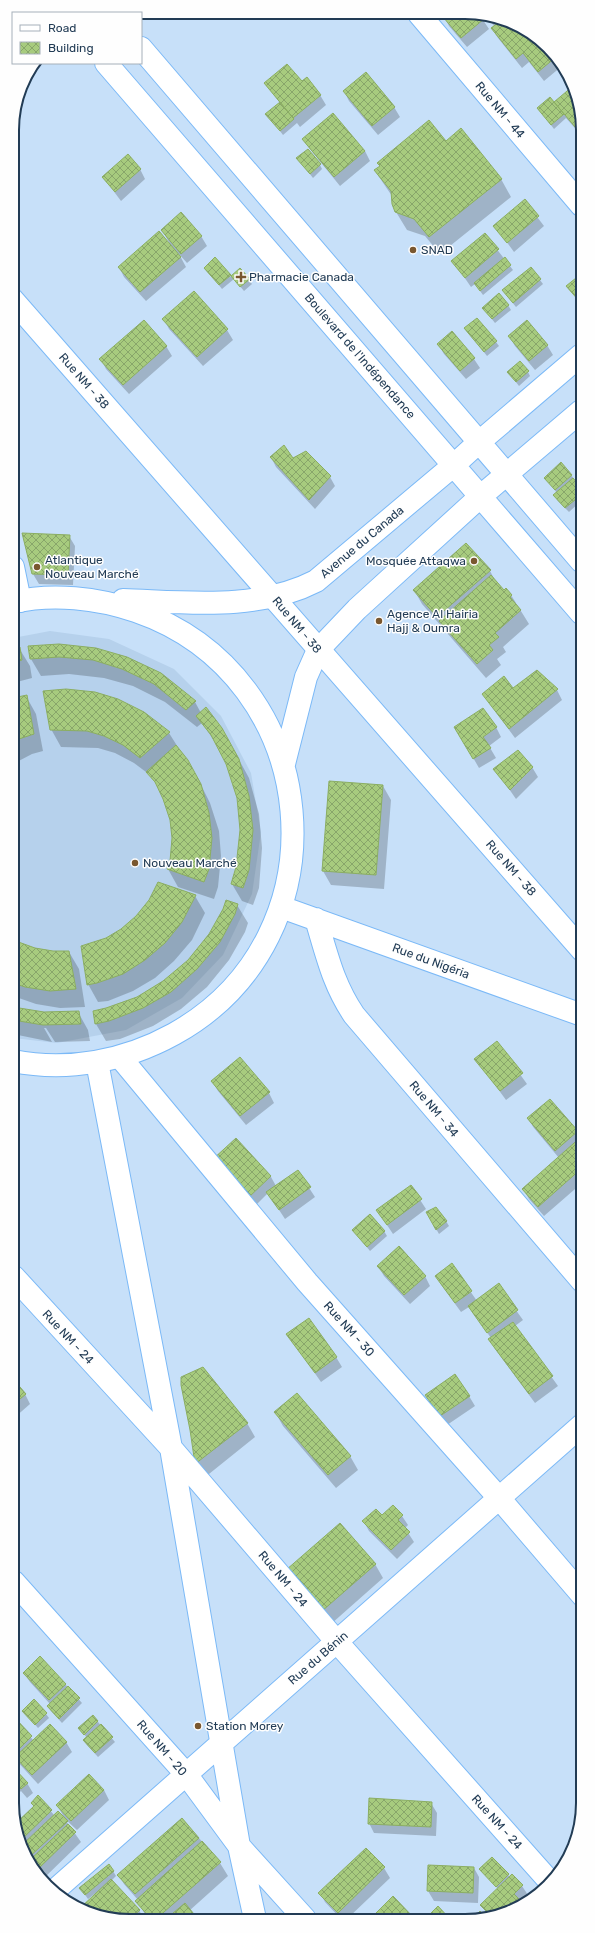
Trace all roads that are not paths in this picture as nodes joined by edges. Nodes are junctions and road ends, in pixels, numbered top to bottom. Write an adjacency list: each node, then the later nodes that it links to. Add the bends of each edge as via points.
1 (423, 19): 4 (street, Rue NM - 44)
2 (142, 49): 8 (street)
3 (107, 64): 9 (street, Boulevard de l'Indépendance)
4 (576, 199)
5 (19, 307): 13 (street, Rue NM - 38)
6 (576, 359): 8 (street, Avenue du Canada)
7 (576, 415): 10 (street)
8 (478, 442): 9 (street, Avenue du Canada); 10 (street)
9 (454, 465): 11 (street, Boulevard de l'Indépendance); 13 (street, Avenue du Canada, via 316,581 298,590)
10 (506, 475): 11 (street); 12 (street)
11 (480, 496): 16 (street, Boulevard de l'Indépendance); 17 (street, via 357,609)
12 (576, 555)
13 (274, 597): 14 (street, Avenue du Canada, via 231,602); 17 (street, Rue NM - 38)
14 (91, 600): 15 (street, via 55,598); 18 (street, via 120,606 148,616 175,628 200,645 242,686 259,710)
15 (19, 602)
16 (576, 607)
17 (318, 650): 18 (street, via 306,677); 21 (street, Rue NM - 38)
18 (284, 764): 19 (street, via 290,792 293,850)
19 (281, 907): 20 (street, Rue du Nigéria); 23 (street, via 266,942 245,974 220,1002 190,1026 156,1044)
20 (316, 919): 22 (street, Rue du Nigéria); 26 (street, Rue NM - 34, via 333,976 354,1015)
21 (576, 943)
22 (576, 1013)
23 (120, 1057): 25 (street); 30 (street, Rue NM - 30, via 307,1282)
24 (19, 1062): 25 (street, via 62,1066)
25 (97, 1062): 29 (street)
26 (576, 1274)
27 (19, 1282): 29 (street, Rue NM - 24)
28 (576, 1430): 30 (street, Rue du Bénin)
29 (171, 1448): 33 (street, Rue NM - 24); 34 (street)
30 (499, 1498): 32 (street, Rue NM - 30); 33 (street, Rue du Bénin)
31 (19, 1588): 35 (street, Rue NM - 20)
32 (576, 1589)
33 (337, 1642): 34 (street, Rue du Bénin); 37 (street, Rue NM - 24)
34 (222, 1742): 35 (street, Rue du Bénin); 36 (street)
35 (186, 1774): 36 (street, Rue NM - 20); 38 (street, Rue du Bénin)
36 (239, 1846): 39 (street); 40 (street, Rue NM - 20)
37 (546, 1878)
38 (59, 1887)
39 (254, 1914)
40 (300, 1914)

